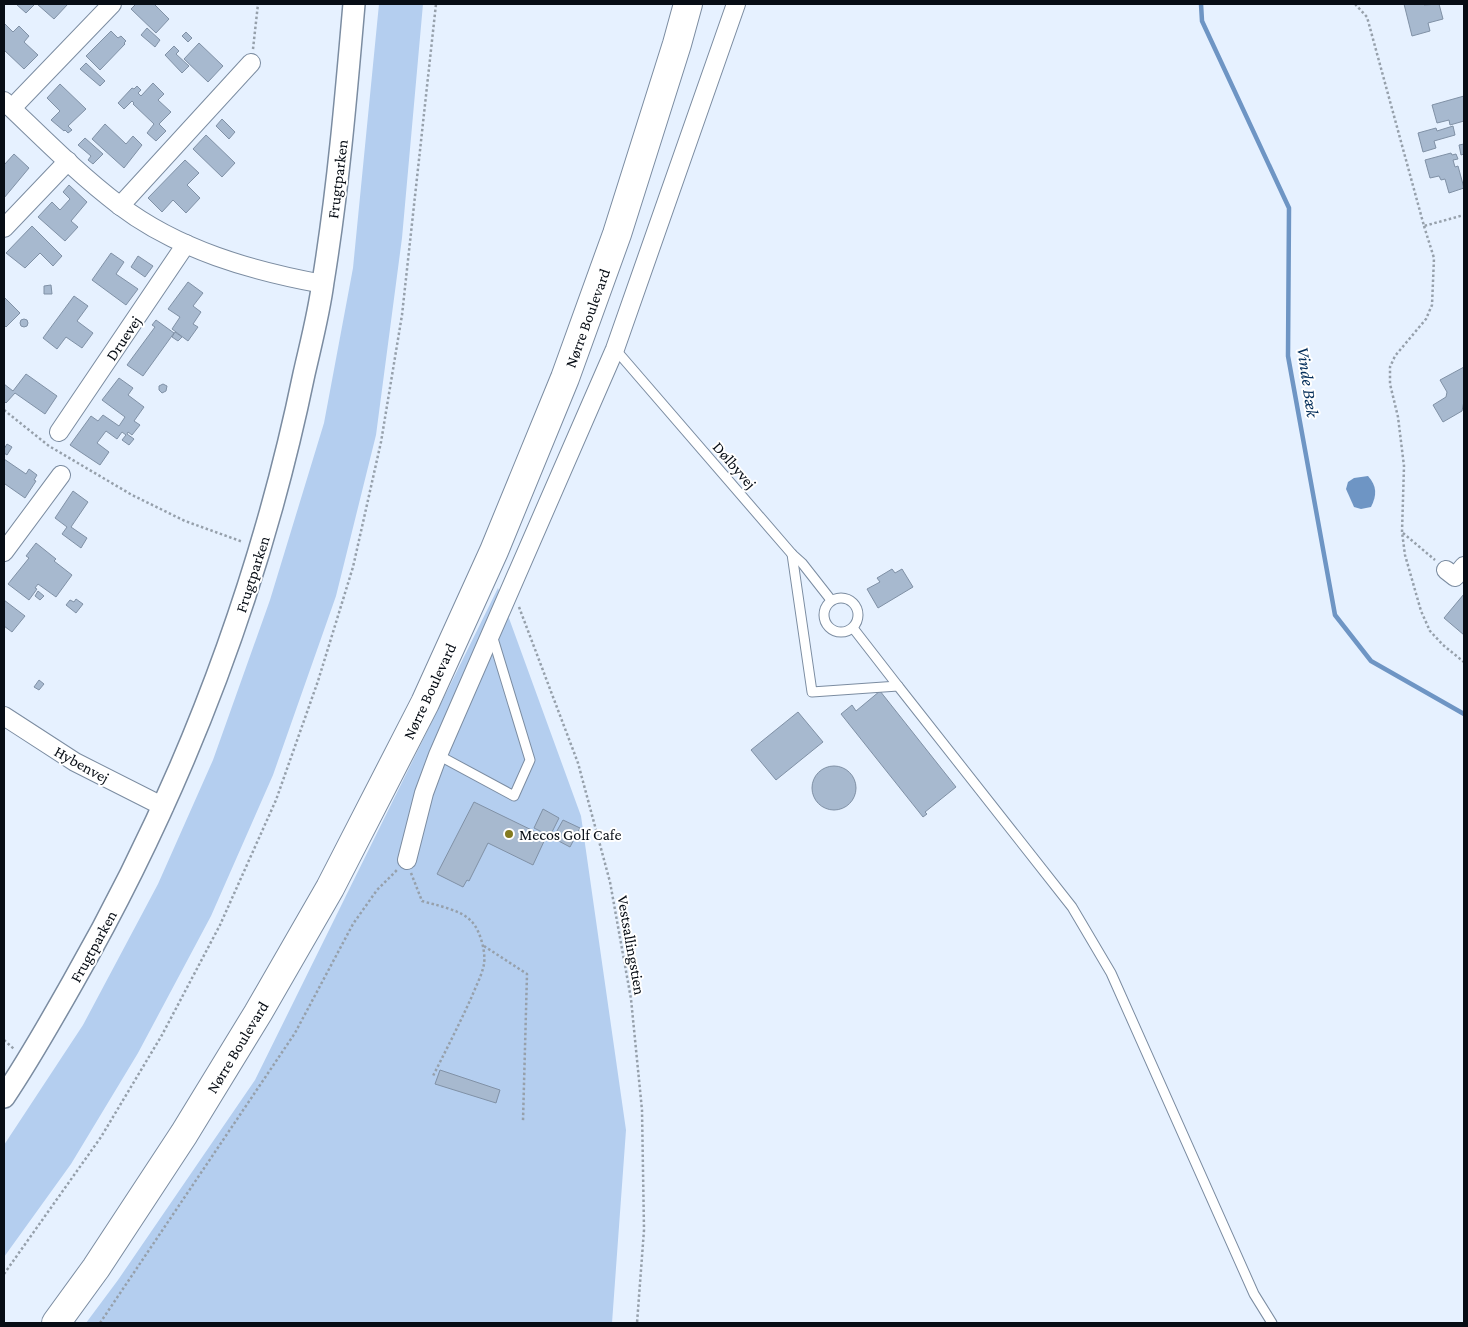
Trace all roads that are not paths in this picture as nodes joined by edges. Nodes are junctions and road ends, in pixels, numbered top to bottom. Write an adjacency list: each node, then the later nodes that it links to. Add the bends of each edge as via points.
1 (112, 4): 6 (street)
2 (354, 4): 11 (street, Frugtparken, via 342,143)
3 (688, 4): 28 (highway, Nørre Boulevard, via 617,234 565,378 494,551 425,703 330,888 258,1013 179,1142)
4 (736, 4): 12 (street)
5 (251, 63): 8 (street)
6 (8, 105): 7 (street)
7 (68, 161): 8 (street); 9 (street)
8 (120, 206): 10 (street)
9 (4, 228)
10 (186, 244): 11 (street, via 268,273); 13 (street, Druevej)
11 (323, 284): 25 (street, Frugtparken, via 291,438 261,548 221,667)
12 (615, 349): 16 (lane, Dølbyvej); 21 (street)
13 (59, 432)
14 (61, 475): 15 (street)
15 (4, 552)
16 (792, 554): 19 (lane, Dølbyvej); 22 (lane, via 812,692)
17 (1464, 566): 18 (street, via 1454,577)
18 (1446, 570)
19 (831, 600): 20 (lane, via 840,597 855,604 859,612); 20 (lane, via 823,617 827,626 835,632)
20 (854, 628): 22 (lane)
21 (492, 632): 24 (street); 24 (lane, via 530,760 514,796)
22 (898, 686): 29 (lane, via 1077,915 1110,973 1254,1294)
23 (4, 716): 25 (street, Hybenvej, via 74,762)
24 (438, 755): 26 (street, via 424,793)
25 (164, 807): 27 (street, Frugtparken, via 104,928 28,1062)
26 (407, 860)
27 (4, 1097)
28 (56, 1323)
29 (1272, 1323)

